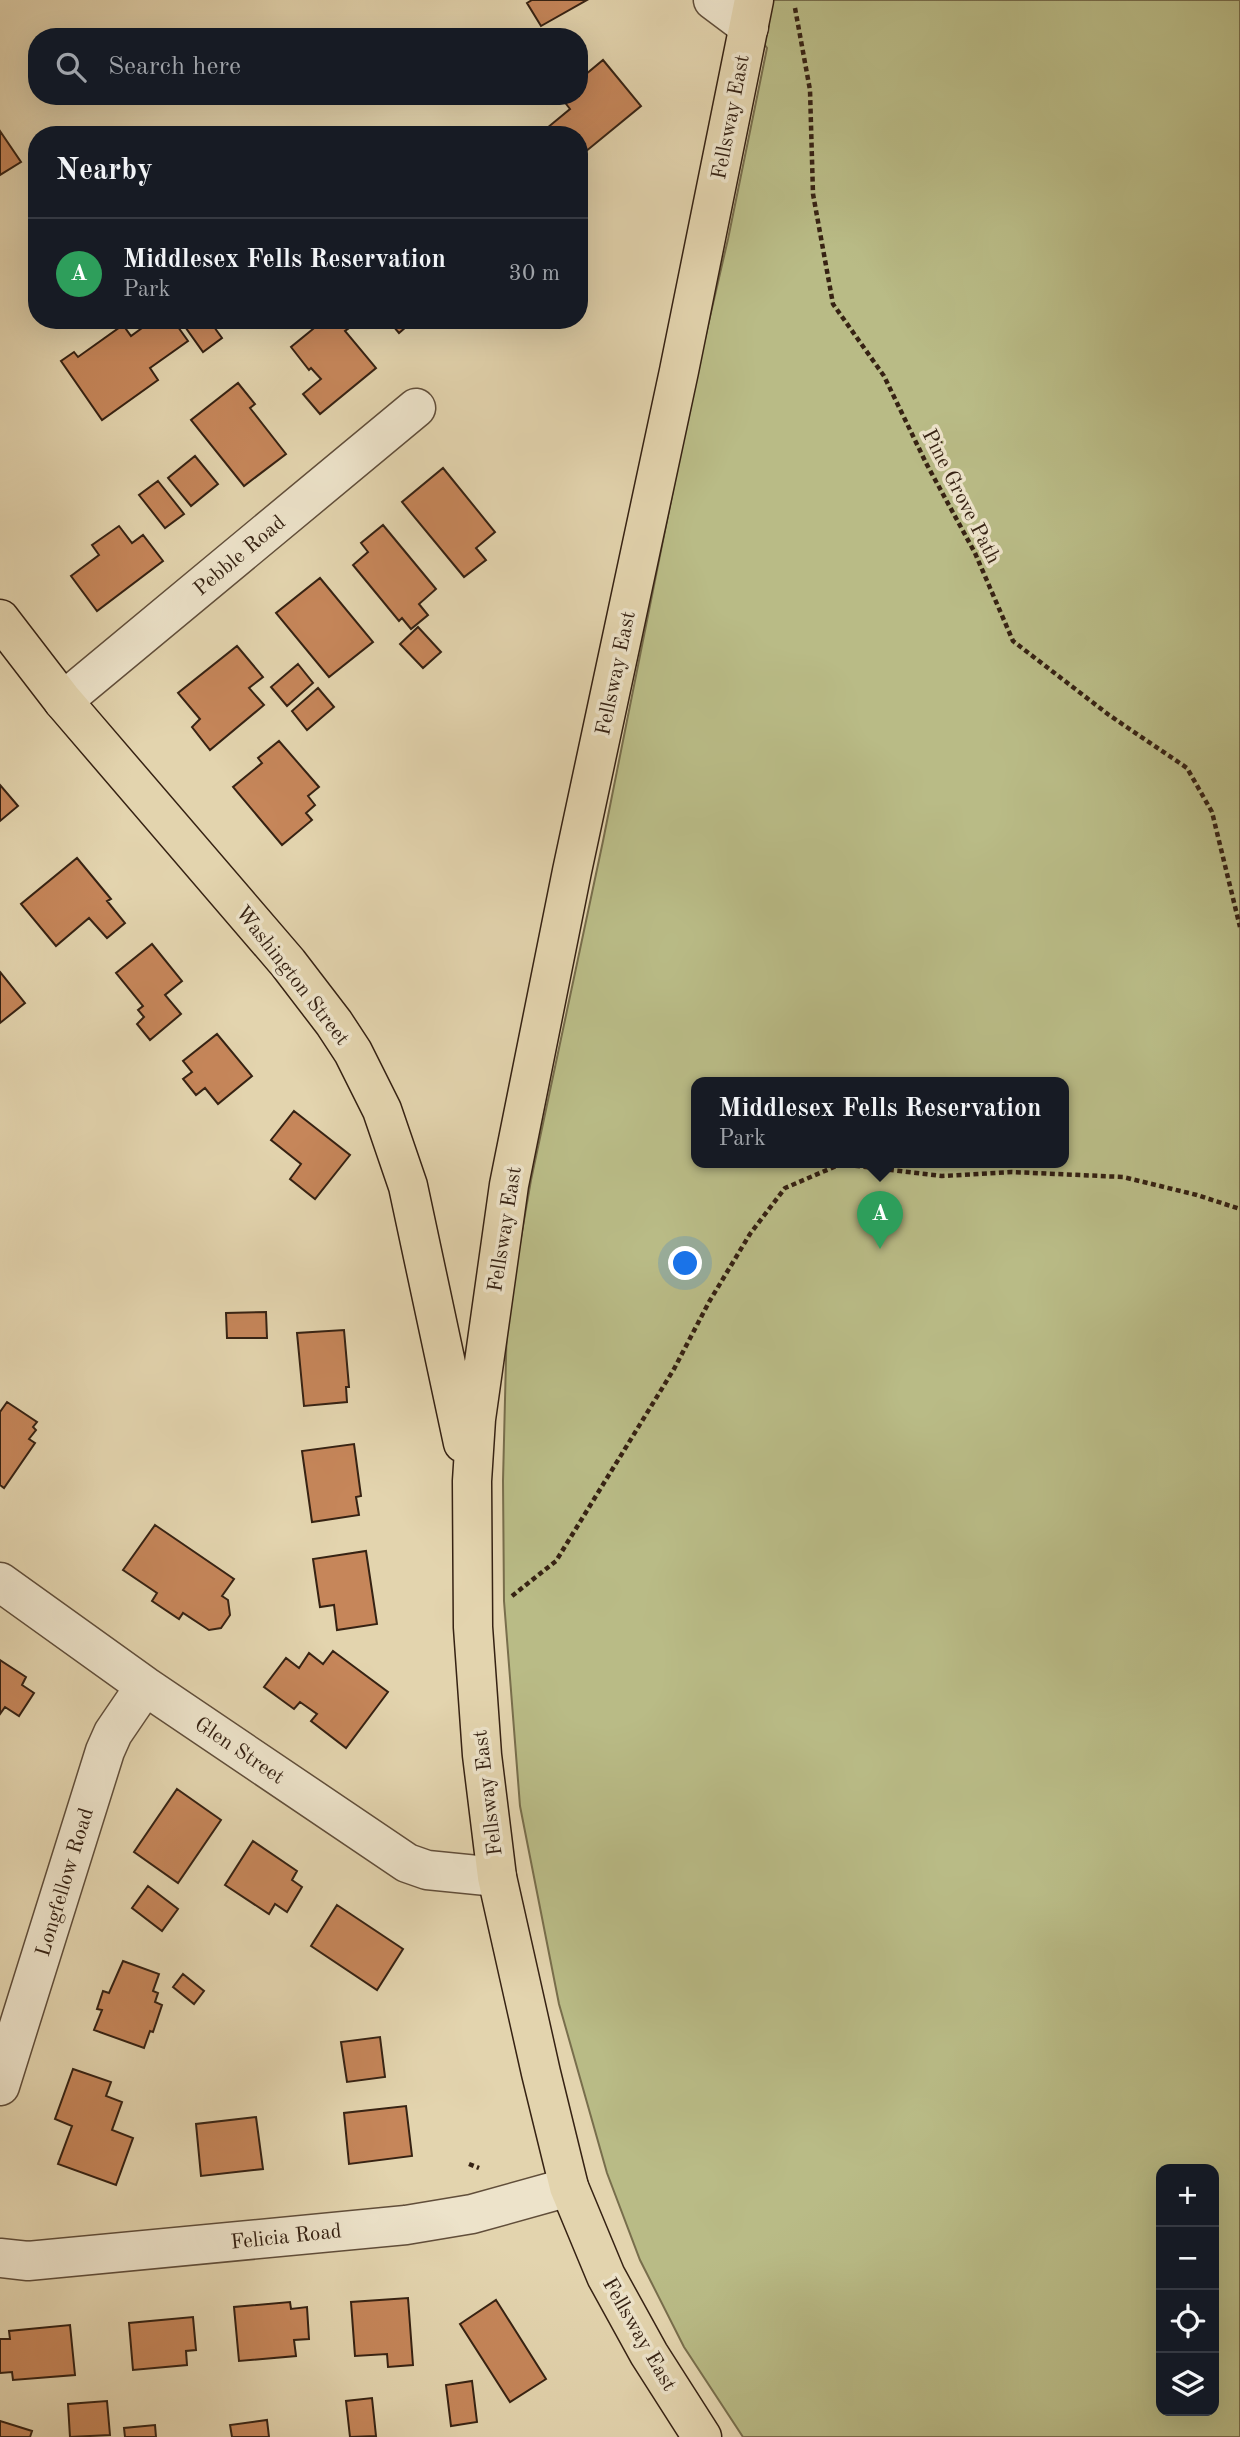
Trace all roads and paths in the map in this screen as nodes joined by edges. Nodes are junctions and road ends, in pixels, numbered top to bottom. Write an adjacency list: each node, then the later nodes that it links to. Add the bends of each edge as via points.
1 (713, 0): 3 (street)
2 (792, 0): 7 (path, Pine Grove Path, via 810,90 813,194 833,304 884,376 975,553 1013,641 1187,768 1212,812)
3 (751, 13): 11 (main road, Fellsway East, via 509,1185 476,1419)
4 (416, 408): 6 (street, Pebble Road)
5 (0, 619): 6 (main road, Washington Street)
6 (63, 701): 11 (main road, Washington Street, via 288,963 334,1023 365,1076 408,1186)
7 (1240, 927)
8 (832, 1168): 13 (path, via 785,1188 750,1234 674,1369 556,1561)
9 (875, 1168): 10 (path, via 942,1176 1026,1172 1123,1177)
10 (1240, 1209)
11 (472, 1481): 13 (main road, Fellsway East)
12 (0, 1582): 14 (street, Glen Street)
13 (473, 1627): 15 (main road, Fellsway East)
14 (145, 1686): 15 (street, Glen Street, via 407,1863 427,1870); 16 (street, Longfellow Road, via 105,1751)
15 (497, 1877): 19 (main road, Fellsway East)
16 (0, 2086)
17 (469, 2164): 18 (path)
18 (479, 2168)
19 (569, 2187): 20 (street, Felicia Road, via 449,2219 406,2225 28,2261); 21 (main road, Fellsway East, via 626,2315)
20 (0, 2258)
21 (702, 2437)

